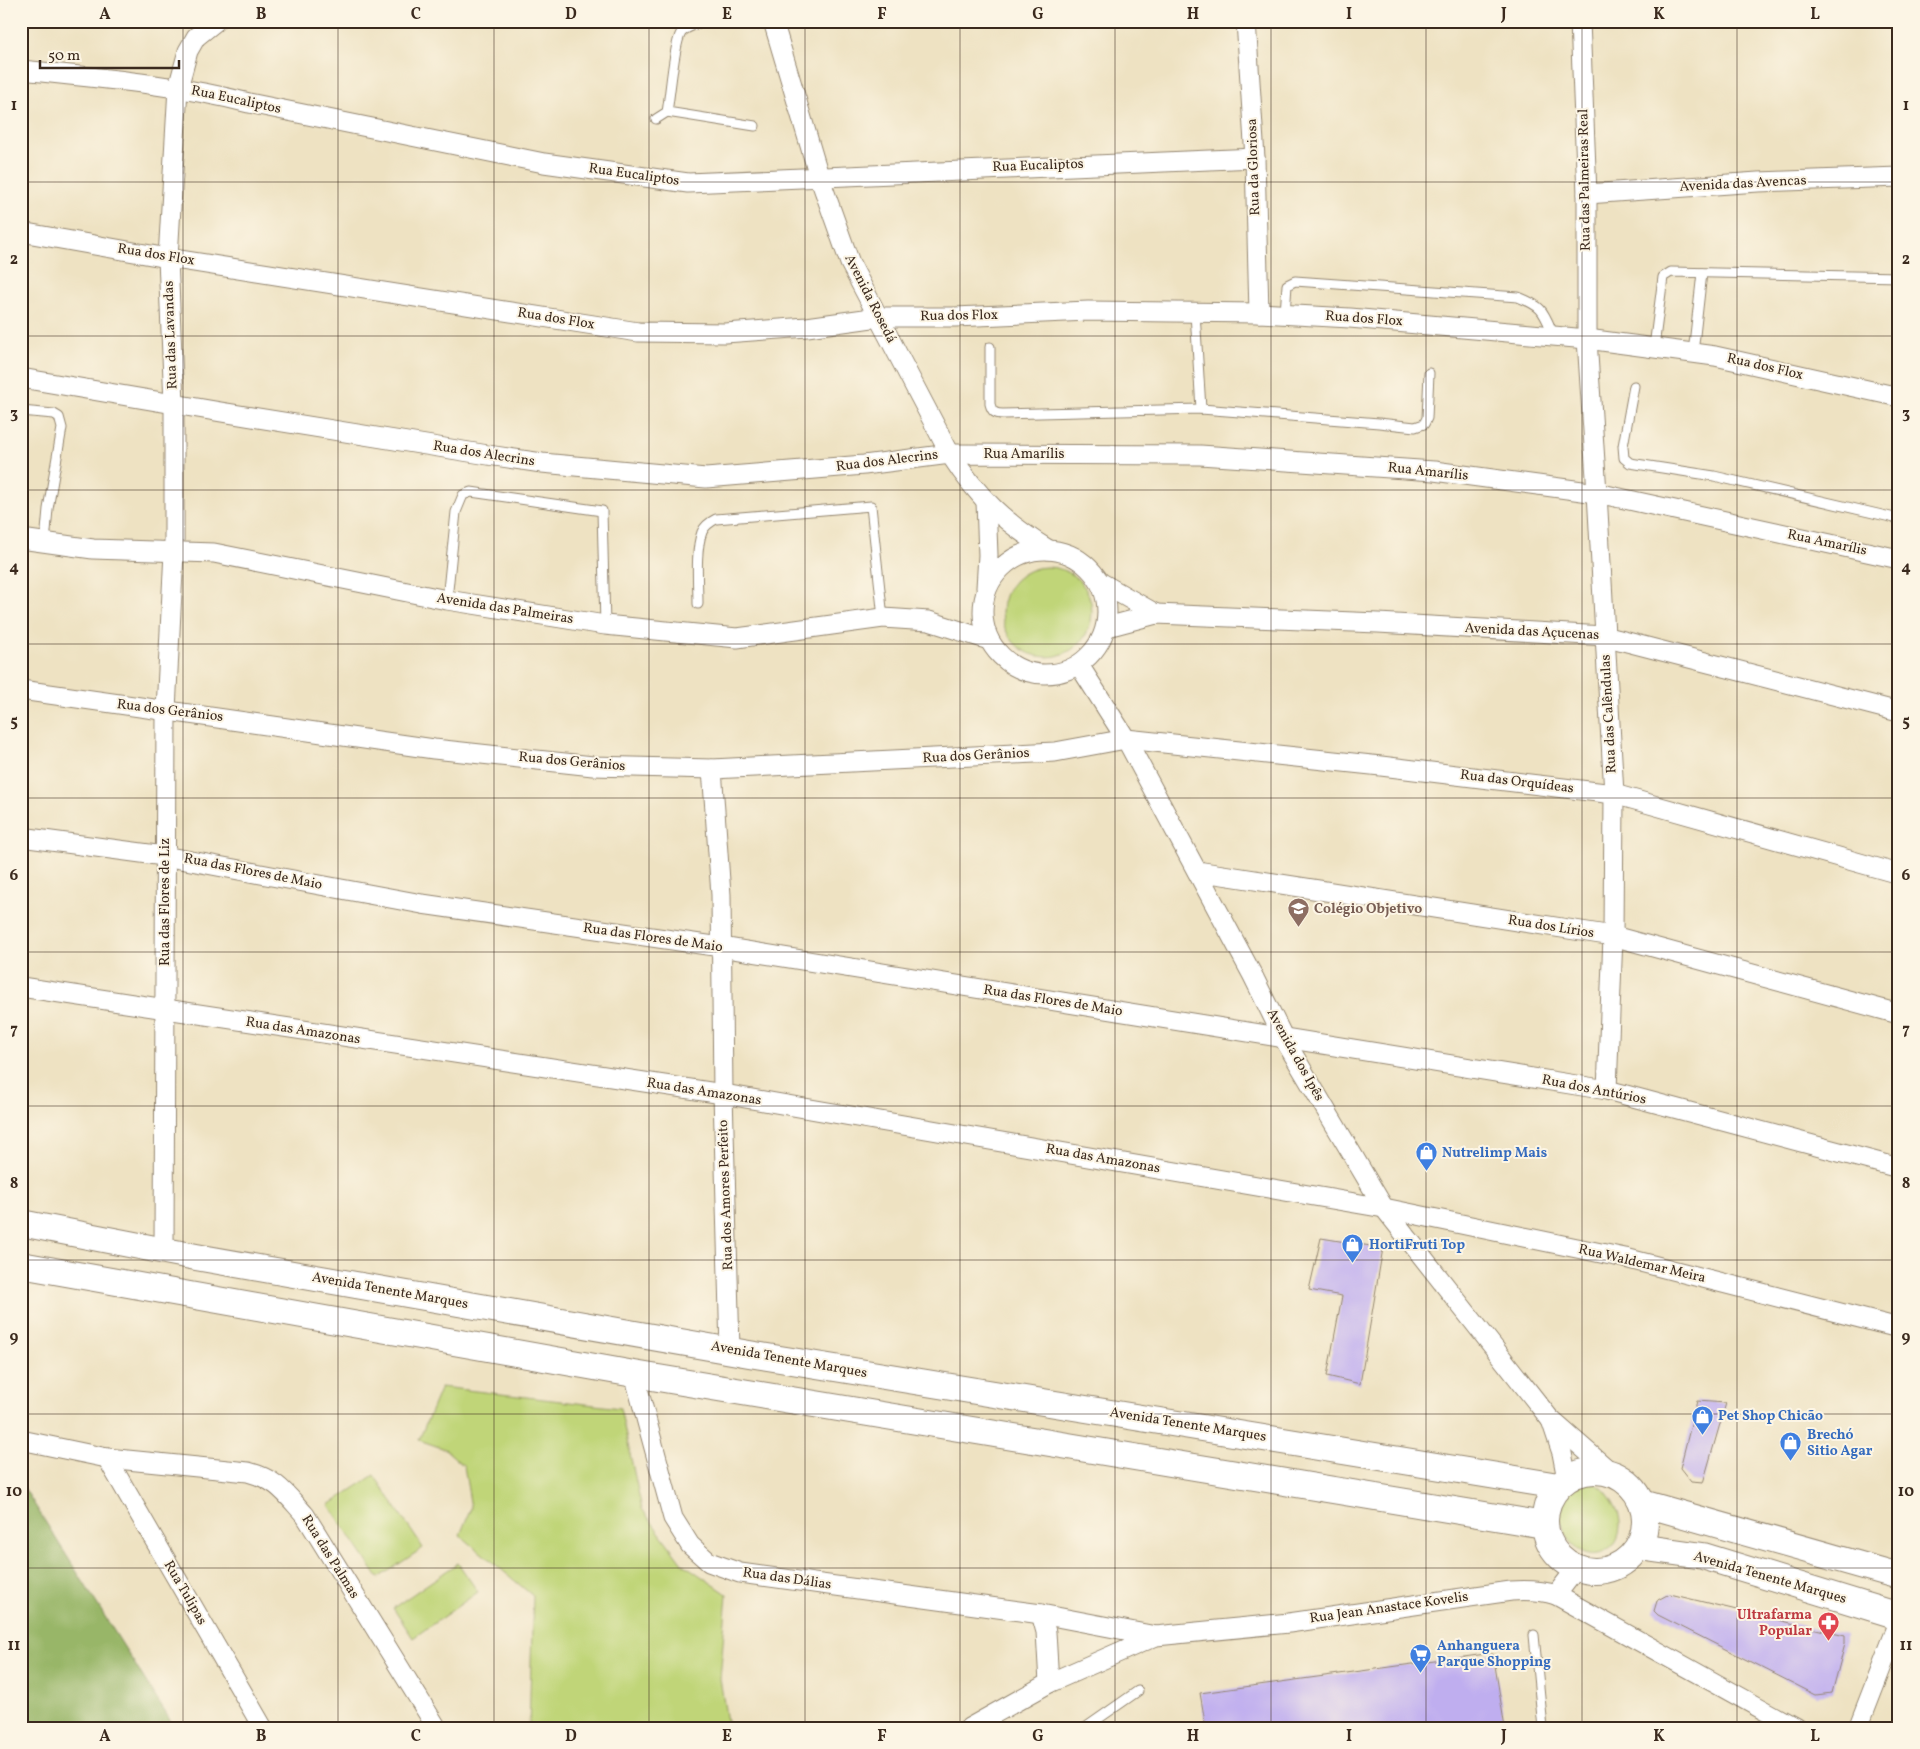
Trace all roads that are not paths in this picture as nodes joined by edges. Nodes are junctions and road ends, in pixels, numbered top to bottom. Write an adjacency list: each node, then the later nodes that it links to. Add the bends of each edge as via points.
1 (216, 21): 7 (street, Rua das Lavandas, via 196,37 188,51)
2 (706, 21): 8 (lane, via 688,28 677,44)
3 (773, 21): 12 (street, Avenida Rosedá)
4 (1246, 21): 11 (street, Rua da Gloriosa)
5 (1580, 21): 14 (street, Rua das Palmeiras Real)
6 (21, 70): 7 (street, Rua Eucaliptos)
7 (178, 88): 12 (street, Rua Eucaliptos, via 544,163 688,183); 16 (street, Rua das Lavandas)
8 (667, 112): 9 (lane); 10 (lane)
9 (656, 119)
10 (755, 126)
11 (1255, 158): 12 (street, Rua Eucaliptos); 20 (street, Rua da Gloriosa)
12 (819, 176): 22 (street, Avenida Rosedá, via 850,263)
13 (1899, 177): 14 (street, Avenida das Avencas, via 1758,182)
14 (1587, 194): 24 (street, Rua das Palmeiras Real)
15 (21, 232): 16 (street, Rua dos Flox)
16 (168, 258): 22 (street, Rua dos Flox, via 638,332 725,333 807,327); 32 (street, Rua das Lavandas)
17 (1702, 273): 18 (lane); 26 (lane, via 1672,272 1663,277); 27 (lane)
18 (1899, 277)
19 (1195, 312): 20 (street, Rua dos Flox); 22 (street, Rua dos Flox, via 1088,311); 33 (lane)
20 (1258, 313): 21 (street, Rua dos Flox)
21 (1285, 314): 23 (street, Rua dos Flox); 23 (lane, via 1287,285 1295,281 1518,297 1541,308)
22 (879, 317): 35 (street, Avenida Rosedá)
23 (1554, 336): 24 (street, Rua dos Flox)
24 (1587, 339): 26 (street, Rua dos Flox); 36 (street, Rua das Calêndulas)
25 (990, 348): 33 (lane, via 990,404 995,414)
26 (1654, 348): 27 (street, Rua dos Flox)
27 (1694, 353): 31 (street, Rua dos Flox)
28 (1429, 373): 33 (lane, via 1427,418 1420,427)
29 (21, 378): 32 (street, Rua dos Alecrins)
30 (1634, 386): 38 (lane, via 1622,446 1624,458 1630,463 1714,476)
31 (1899, 397)
32 (174, 404): 35 (street, Rua dos Alecrins, via 542,463 706,478 864,465); 42 (street, Rua das Lavandas)
33 (1201, 409)
34 (21, 411): 40 (lane, via 54,414 59,417 62,428)
35 (950, 454): 36 (street, Rua Amarílis, via 1200,455 1434,471); 37 (street, Avenida Rosedá)
36 (1597, 493): 43 (street, Rua Amarílis); 52 (street, Rua das Calêndulas)
37 (986, 502): 41 (street, Avenida Rosedá, via 1019,531); 45 (street)
38 (1899, 519)
39 (21, 539): 40 (street, Avenida das Palmeiras)
40 (45, 542): 42 (street, Avenida das Palmeiras, via 92,549)
41 (1049, 550): 44 (street, via 1079,559); 45 (street, via 1033,551 1005,564)
42 (174, 552): 46 (street, Avenida das Palmeiras, via 214,553); 56 (street, Rua das Flores de Liz)
43 (1899, 558)
44 (1100, 582): 48 (street, Avenida das Açucenas); 51 (street, via 1106,596)
45 (986, 591): 53 (street, via 982,608)
46 (448, 600): 50 (street, Avenida das Palmeiras); 50 (lane, via 456,512 463,496 471,492 602,511)
47 (698, 604): 49 (lane, via 699,544 709,522 871,506)
48 (1156, 614): 51 (street, Avenida das Açucenas); 52 (street, Avenida das Açucenas)
49 (883, 618): 50 (street, Avenida das Palmeiras, via 737,638); 53 (street, Avenida das Palmeiras, via 928,620)
50 (605, 625)
51 (1107, 627): 54 (street, via 1093,653)
52 (1604, 636): 57 (street, Avenida das Açucenas); 60 (street, Rua das Calêndulas)
53 (989, 640): 54 (street, via 1011,665 1027,672 1043,675 1062,673)
54 (1079, 665): 58 (street, Avenida dos Ipês)
55 (21, 690): 56 (street, Rua dos Gerânios)
56 (166, 710): 59 (street, Rua dos Gerânios, via 434,749 593,766); 62 (street, Rua das Flores de Liz)
57 (1899, 712)
58 (1126, 739): 59 (street, Rua dos Gerânios, via 1055,752); 60 (street, Rua das Orquídeas); 63 (street, Avenida dos Ipês)
59 (712, 769): 66 (street, Rua dos Amores Perfeito, via 721,895)
60 (1614, 794): 64 (street, Rua das Orquídeas); 65 (street, Rua das Calêndulas)
61 (21, 837): 62 (street, Rua das Flores de Maio)
62 (164, 856): 66 (street, Rua das Flores de Maio, via 422,904); 68 (street, Rua das Flores de Liz)
63 (1197, 871): 65 (street, Rua dos Lírios); 70 (street, Avenida dos Ipês)
64 (1899, 874)
65 (1613, 936): 69 (street, Rua dos Lírios); 71 (street, Rua das Calêndulas)
66 (721, 948): 70 (street, Rua das Flores de Maio); 72 (street, Rua dos Amores Perfeito)
67 (21, 987): 68 (street, Rua das Amazonas)
68 (165, 1010): 72 (street, Rua das Amazonas); 76 (street, Rua das Flores de Liz)
69 (1899, 1014)
70 (1284, 1039): 71 (street, Rua dos Antúrios); 74 (street, Avenida dos Ipês)
71 (1607, 1090): 73 (street, Rua dos Antúrios)
72 (724, 1094): 74 (street, Rua das Amazonas); 79 (street, Rua dos Amores Perfeito)
73 (1899, 1168)
74 (1384, 1208): 78 (street, Rua Waldemar Meira, via 1625,1258); 81 (street, Avenida dos Ipês)
75 (21, 1223): 76 (main road, Avenida Tenente Marques)
76 (164, 1251): 79 (main road, Avenida Tenente Marques)
77 (21, 1265): 80 (main road)
78 (1899, 1328)
79 (730, 1350): 85 (main road, Avenida Tenente Marques)
80 (634, 1374): 87 (main road); 92 (street, Rua das Dálias, via 673,1518 690,1545 709,1562 740,1573)
81 (1550, 1419): 84 (street, Avenida dos Ipês); 85 (street, Avenida dos Ipês, via 1562,1453)
82 (21, 1440): 83 (street, Rua das Palmas)
83 (107, 1458): 99 (street, Rua Tulipas); 100 (street, Rua das Palmas, via 248,1472 264,1476 278,1485 305,1515)
84 (1614, 1474): 85 (main road, Avenida Tenente Marques, via 1590,1471); 86 (main road, via 1631,1486)
85 (1563, 1482): 87 (main road, via 1550,1498)
86 (1642, 1503): 88 (main road, via 1645,1518); 90 (main road)
87 (1544, 1525): 89 (main road, via 1554,1551 1563,1562)
88 (1639, 1546): 89 (main road, via 1630,1558 1611,1569 1590,1572); 93 (main road, Avenida Tenente Marques, via 1703,1556)
89 (1576, 1569): 91 (street)
90 (1899, 1576)
91 (1556, 1595): 96 (street, Rua Jean Anastace Kovelis, via 1545,1591 1511,1591 1289,1623); 104 (street, Rua Jean Anastace Kovelis)
92 (1041, 1614): 96 (street, Rua das Dálias); 97 (street, via 1046,1632)
93 (1899, 1616)
94 (1899, 1622): 105 (street)
95 (1534, 1635): 103 (lane)
96 (1156, 1636): 97 (street, Rua Jean Anastace Kovelis)
97 (1049, 1683): 101 (street, Rua Jean Anastace Kovelis)
98 (1138, 1691): 102 (lane)
99 (263, 1728)
100 (437, 1728)
101 (969, 1728)
102 (1085, 1728)
103 (1543, 1728)
104 (1796, 1728)
105 (1858, 1728)

